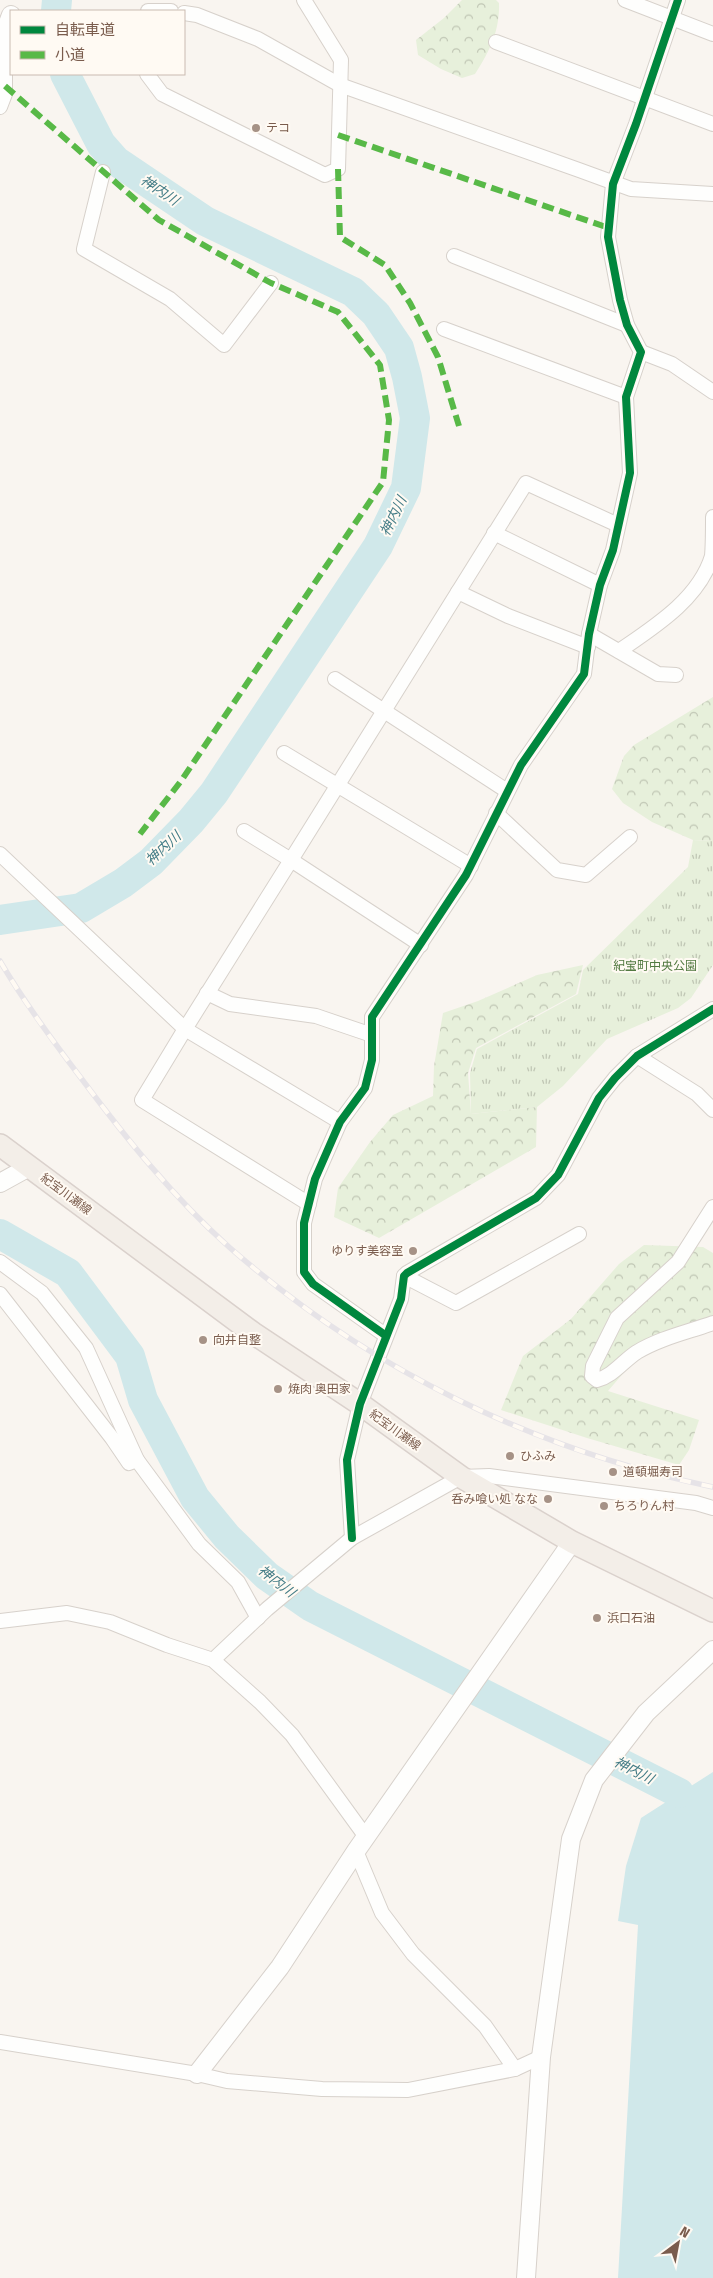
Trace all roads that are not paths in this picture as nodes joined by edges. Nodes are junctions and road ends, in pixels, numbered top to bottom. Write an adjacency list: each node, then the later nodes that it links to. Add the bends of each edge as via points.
1 (304, 0): 10 (street, via 341,60)
2 (625, 0): 5 (street)
3 (678, 0): 5 (street)
4 (185, 13): 10 (street, via 258,39)
5 (672, 18): 7 (street); 11 (street)
6 (9, 26): 12 (street, via 5,94)
7 (713, 34)
8 (496, 42): 11 (street)
9 (147, 75): 10 (street, via 162,94 325,175 338,169)
10 (340, 86): 15 (street)
11 (645, 98): 13 (street); 15 (street)
12 (0, 107)
13 (713, 124)
14 (104, 172): 18 (street, via 84,249 170,299 224,345)
15 (612, 184): 16 (street, via 631,190); 19 (street, via 608,237)
16 (713, 194)
17 (454, 256): 19 (street)
18 (271, 283)
19 (627, 325): 21 (street)
20 (444, 330): 23 (street)
21 (641, 352): 22 (street, via 672,364); 23 (street)
22 (713, 392)
23 (626, 397): 25 (street, via 630,473)
24 (713, 517): 30 (street, via 712,555 698,582 671,615)
25 (618, 525): 26 (street, via 526,483); 27 (street)
26 (494, 533): 27 (street); 28 (street)
27 (600, 585): 29 (street)
28 (458, 592): 29 (street, via 508,616); 33 (street)
29 (588, 640): 30 (street); 36 (street, via 584,674 521,765)
30 (619, 651): 31 (street, via 658,674)
31 (676, 675)
32 (335, 679): 33 (street)
33 (384, 711): 35 (street); 36 (street)
34 (284, 753): 35 (street)
35 (338, 786): 41 (street); 42 (street)
36 (507, 791): 37 (street)
37 (496, 813): 39 (street, via 556,870 586,875); 42 (street)
38 (244, 831): 41 (street)
39 (630, 837)
40 (0, 854): 46 (street)
41 (291, 860): 43 (street); 44 (street)
42 (471, 866): 43 (street)
43 (421, 945): 47 (street, via 372,1018)
44 (207, 993): 46 (street); 47 (street, via 230,1004 316,1016)
45 (713, 1009): 48 (street)
46 (185, 1029): 50 (street); 54 (street, via 142,1100)
47 (372, 1035): 50 (street, via 372,1060 365,1088)
48 (637, 1056): 49 (street, via 697,1094); 58 (street, via 599,1098 558,1176 536,1198)
49 (713, 1110)
50 (340, 1122): 54 (street, via 315,1179)
51 (0, 1145): 52 (main road, 紀宝川瀬線)
52 (29, 1167): 53 (street); 62 (main road, 紀宝川瀬線, via 253,1334)
53 (0, 1183)
54 (309, 1204): 61 (street, via 304,1223 304,1272 313,1284)
55 (713, 1207): 60 (street, via 678,1262 616,1318 592,1376 597,1380 605,1378 654,1343)
56 (580, 1234): 58 (street, via 456,1303)
57 (0, 1262): 63 (street, via 42,1293 86,1348)
58 (404, 1276): 61 (street, via 400,1299)
59 (0, 1294): 63 (street, via 129,1463)
60 (713, 1323)
61 (385, 1335): 62 (street)
62 (360, 1404): 64 (main road, 紀宝川瀬線); 66 (street, via 346,1460)
63 (137, 1460): 69 (street, via 199,1544 238,1582)
64 (461, 1477): 65 (street, via 489,1476 696,1503); 66 (street); 67 (main road, 紀宝川瀬線)
65 (713, 1508)
66 (352, 1538): 69 (street)
67 (572, 1542): 68 (main road, 紀宝川瀬線); 73 (street)
68 (713, 1611)
69 (262, 1613): 72 (street)
70 (0, 1621): 72 (street, via 66,1613 110,1622)
71 (713, 1650): 76 (street, via 646,1713 594,1780 571,1839)
72 (214, 1660): 73 (street, via 292,1735)
73 (366, 1837): 74 (street)
74 (356, 1851): 77 (street, via 382,1914 413,1954 485,2026); 78 (street, via 280,1967)
75 (0, 2042): 78 (street)
76 (541, 2057): 77 (street); 79 (street)
77 (515, 2069): 78 (street, via 408,2090 322,2089 227,2081)
78 (197, 2074)
79 (526, 2278)

